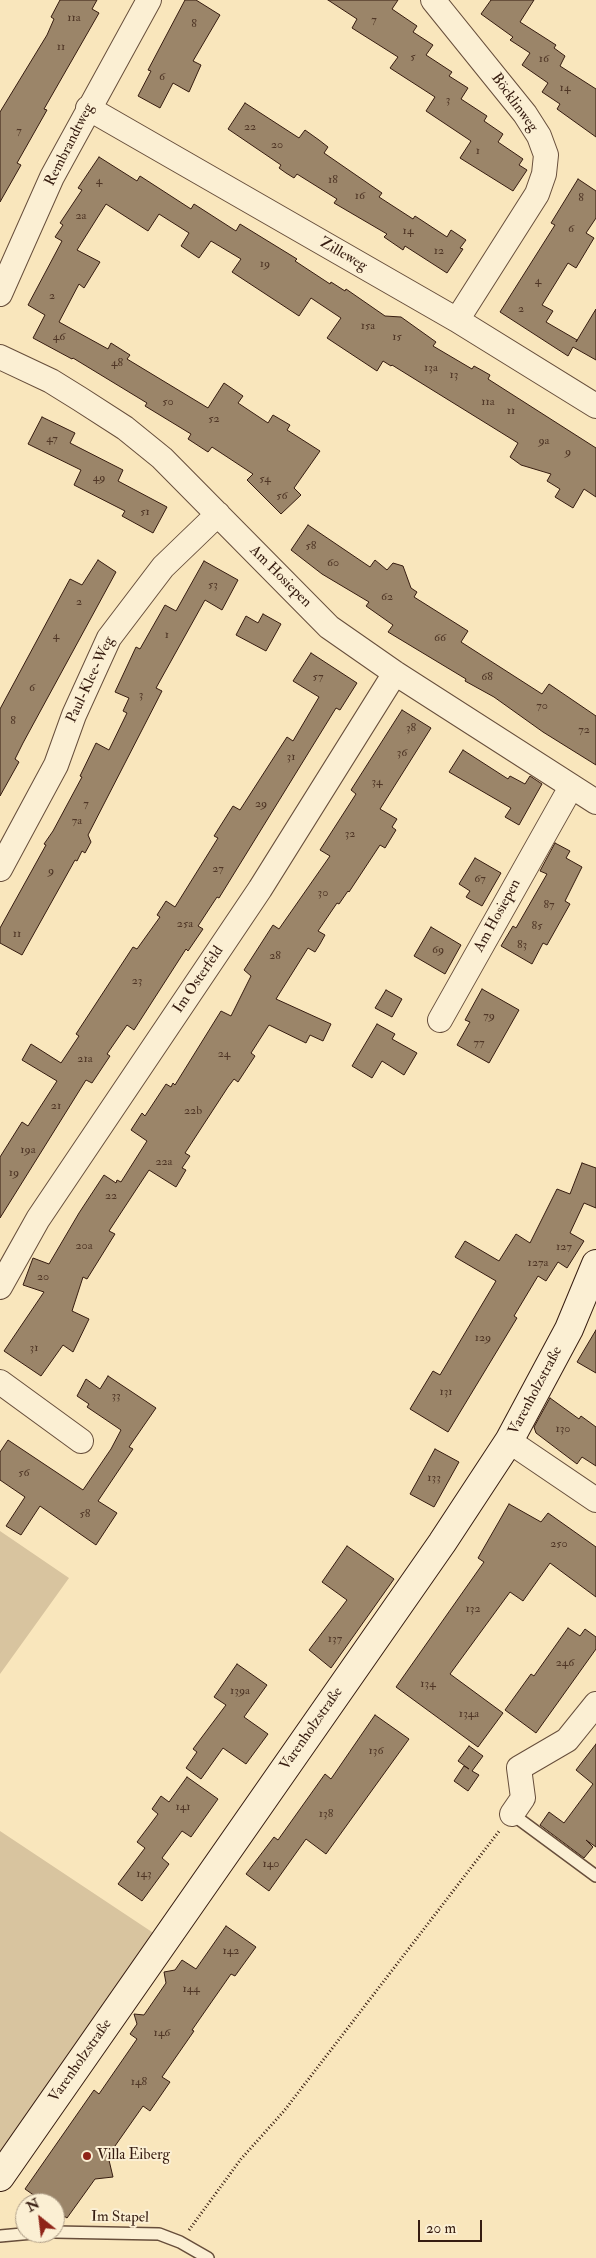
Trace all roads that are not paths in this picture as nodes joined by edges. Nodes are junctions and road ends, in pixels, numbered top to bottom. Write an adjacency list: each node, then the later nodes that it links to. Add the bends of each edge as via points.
1 (148, 0): 3 (street, Rembrandtweg)
2 (433, 0): 5 (street, Böcklinweg, via 525,114 546,155 537,194)
3 (88, 108): 4 (street, Rembrandtweg, via 52,178); 5 (street, Zilleweg)
4 (0, 294)
5 (457, 320): 7 (street, Zilleweg)
6 (0, 357): 8 (street, Am Hosiepen, via 51,381 125,428 162,458)
7 (596, 406)
8 (218, 514): 9 (street, Am Hosiepen, via 329,626); 12 (street, Paul-Klee-Weg, via 163,567 109,638 74,715 56,765)
9 (395, 673): 10 (street, Am Hosiepen); 15 (street, Im Osterfeld, via 260,889 38,1219)
10 (571, 787): 11 (street, Am Hosiepen); 13 (street, Am Hosiepen)
11 (596, 802)
12 (0, 870)
13 (440, 1020)
14 (596, 1264): 18 (street, Varenholzstraße, via 569,1330)
15 (0, 1287)
16 (0, 1382): 17 (street)
17 (81, 1441)
18 (509, 1441): 19 (street); 23 (street, Varenholzstraße, via 442,1543)
19 (596, 1500)
20 (596, 1704): 21 (street, via 567,1740 519,1768 523,1798)
21 (512, 1814): 22 (lane)
22 (596, 1876)
23 (0, 2177)
24 (65, 2232): 27 (lane, Im Stapel, via 159,2234)
25 (15, 2235): 26 (lane)
26 (0, 2236)
27 (208, 2258)

